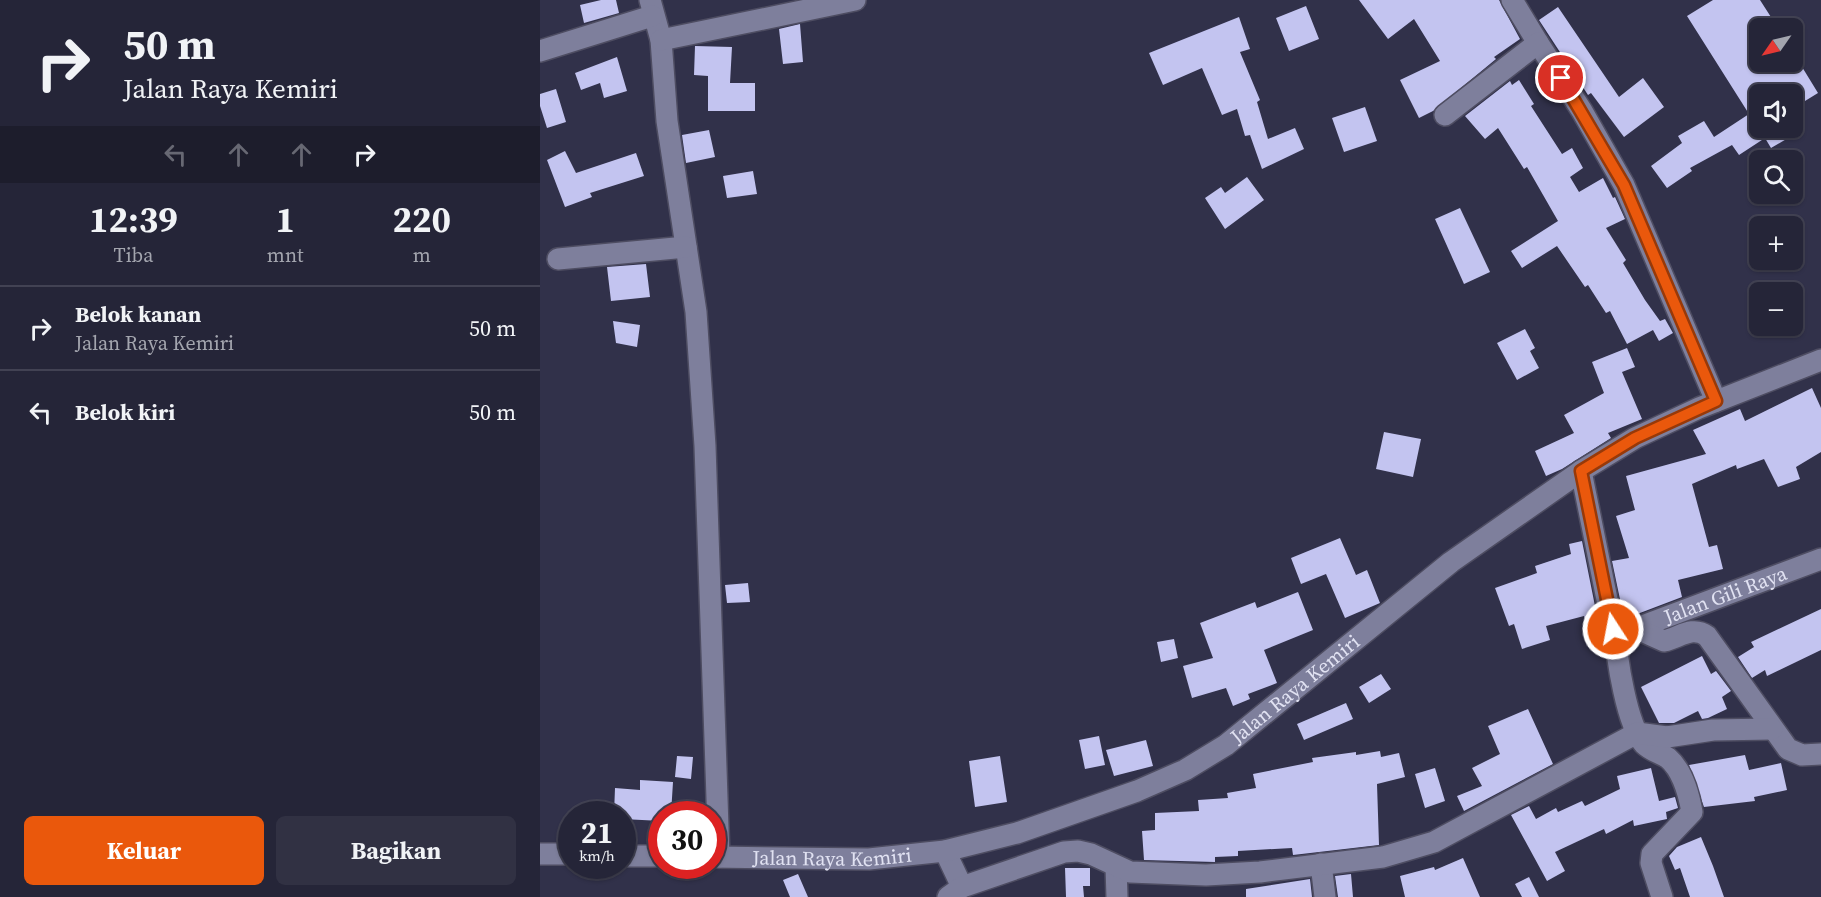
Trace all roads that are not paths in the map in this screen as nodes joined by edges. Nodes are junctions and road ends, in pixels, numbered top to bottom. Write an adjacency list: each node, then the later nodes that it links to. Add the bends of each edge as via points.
1 (855, 0): 4 (street)
2 (1512, 0): 5 (street)
3 (651, 8): 4 (street); 6 (street)
4 (661, 40): 8 (street, via 667,122)
5 (1538, 44): 7 (street); 11 (street, via 1624,185)
6 (540, 51)
7 (1445, 115)
8 (686, 247): 9 (street); 18 (street, via 696,312 705,447)
9 (558, 259)
10 (1821, 360): 11 (street, Jalan Raya Kemiri)
11 (1716, 401): 12 (street, Jalan Raya Kemiri, via 1635,438)
12 (1581, 471): 14 (street, via 1613,629); 24 (street, Jalan Raya Kemiri, via 1451,562 1226,745 1185,770 1137,791 1017,833)
13 (1821, 559): 14 (street, Jalan Gili Raya)
14 (1625, 630): 15 (street, via 1664,641 1690,631 1707,636); 16 (street, via 1622,675)
15 (1772, 729): 16 (street, via 1713,730 1667,737); 17 (street, via 1788,749 1802,755)
16 (1637, 733): 22 (street, via 1426,845 1383,857); 27 (street, via 1674,765 1692,812 1652,854)
17 (1821, 754)
18 (714, 801)
19 (540, 854): 20 (street)
20 (558, 854)
21 (726, 857): 24 (street, Jalan Raya Kemiri, via 869,859)
22 (1321, 864): 23 (street, via 1231,874 1130,872); 26 (street)
23 (1116, 867): 24 (street, via 1091,854 1071,852); 25 (street)
24 (953, 877)
25 (1117, 897)
26 (1325, 897)
27 (1662, 897)

